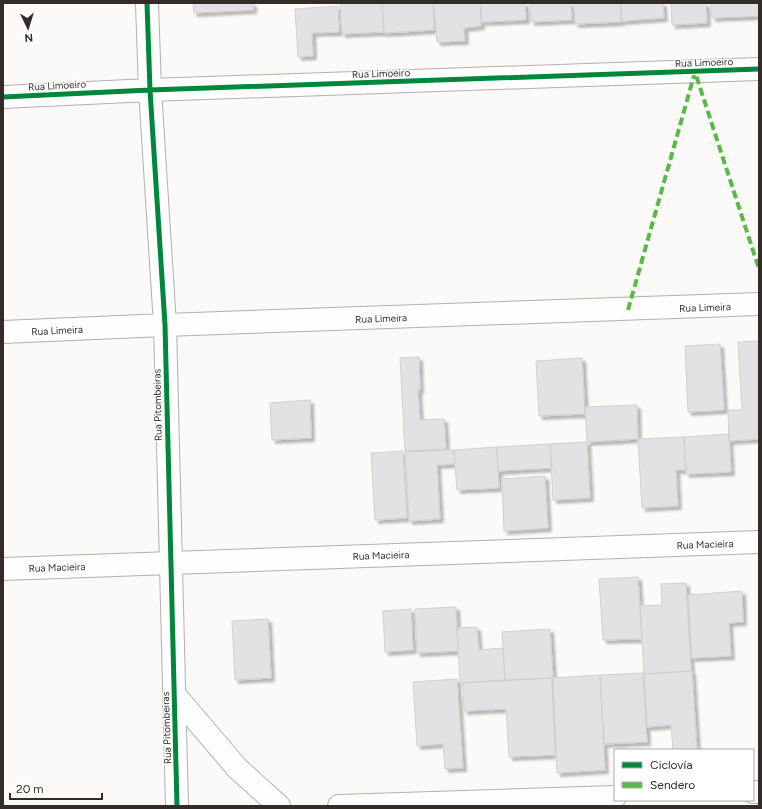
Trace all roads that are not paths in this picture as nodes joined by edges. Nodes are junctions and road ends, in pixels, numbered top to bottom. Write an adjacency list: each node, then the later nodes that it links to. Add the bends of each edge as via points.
1 (147, 3): 3 (street, Rua Pitombeiras)
2 (759, 69): 3 (street, Rua Limoeiro)
3 (150, 90): 4 (street, Rua Limoeiro); 6 (street, Rua Pitombeiras)
4 (3, 97)
5 (759, 304): 6 (street, Rua Limeira)
6 (164, 325): 7 (street, Rua Limeira); 9 (street, Rua Pitombeiras)
7 (3, 332)
8 (759, 542): 9 (street, Rua Macieira)
9 (170, 563): 10 (street, Rua Macieira); 11 (street, Rua Pitombeiras)
10 (3, 569)
11 (174, 694): 13 (street, Rua Pitombeiras); 14 (street, via 237,768)
12 (614, 797): 15 (street)
13 (177, 806)
14 (279, 806)
15 (339, 806)

